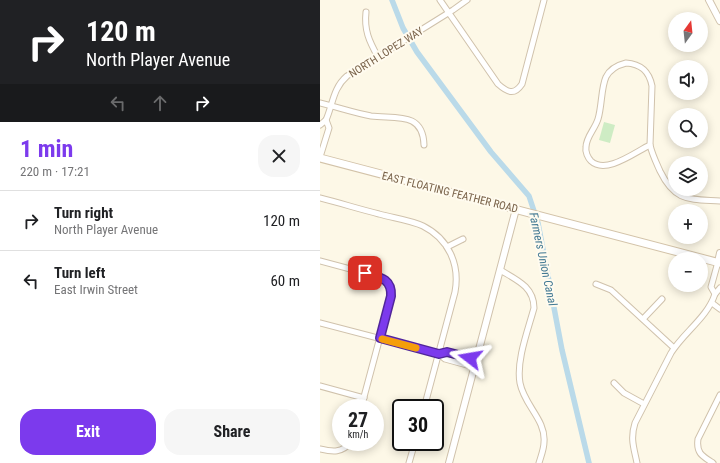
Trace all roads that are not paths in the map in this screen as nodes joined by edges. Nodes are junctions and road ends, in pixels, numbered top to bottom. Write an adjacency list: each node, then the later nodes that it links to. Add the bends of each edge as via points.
1 (440, 0): 6 (street)
2 (467, 0): 6 (street, NORTH LOPEZ WAY)
3 (544, 0): 6 (street, via 522,84 513,92 498,84)
4 (709, 0): 7 (street)
5 (366, 12): 8 (street, via 366,34)
6 (448, 13): 8 (street, NORTH LOPEZ WAY)
7 (720, 20)
8 (378, 57): 10 (street, NORTH LOPEZ WAY, via 341,81 335,90)
9 (320, 103): 10 (street)
10 (331, 106): 11 (street, NORTH LOPEZ WAY); 14 (street, via 370,115 396,116 412,121 422,131)
11 (326, 120): 12 (street); 15 (street, NORTH LOPEZ WAY, via 329,128)
12 (320, 125)
13 (650, 144): 13 (street, via 650,79 641,66 634,63 619,64 606,77 598,118 585,149 592,162 605,166 612,165); 17 (street, via 653,157 665,181 677,194 692,199)
14 (424, 145)
15 (320, 158): 18 (main road, EAST FLOATING FEATHER ROAD)
16 (320, 198): 20 (street, via 418,224 434,233)
17 (720, 201)
18 (519, 210): 23 (main road, EAST FLOATING FEATHER ROAD); 24 (street)
19 (463, 239): 20 (street)
20 (447, 247): 35 (street, via 456,269 456,286)
21 (720, 253): 23 (street)
22 (320, 261): 33 (street, via 380,277 390,284 391,296)
23 (719, 263): 27 (street, via 711,287)
24 (500, 270): 36 (street); 49 (street, via 526,286 533,296 534,308 519,376 525,400 543,429 544,447)
25 (596, 284): 31 (street, via 610,290)
26 (720, 288): 27 (street)
27 (715, 294): 29 (street)
28 (662, 299): 31 (street)
29 (712, 303): 30 (street); 34 (street)
30 (720, 309)
31 (642, 319): 34 (street)
32 (320, 323): 33 (street)
33 (380, 338): 35 (street); 41 (street)
34 (674, 348): 43 (street)
35 (439, 354): 36 (street, via 447,352); 37 (street, via 445,359); 42 (street)
36 (476, 360): 37 (street)
37 (474, 367): 48 (street)
38 (614, 383): 43 (street, via 624,393)
39 (320, 386): 41 (street)
40 (720, 395): 51 (street, via 697,445 704,458)
41 (364, 398)
42 (426, 399)
43 (644, 404): 50 (street, via 632,433)
44 (320, 449): 45 (street)
45 (338, 451)
46 (412, 451): 47 (street)
47 (409, 463)
48 (449, 463)
49 (539, 463)
50 (637, 463)
51 (713, 463)

